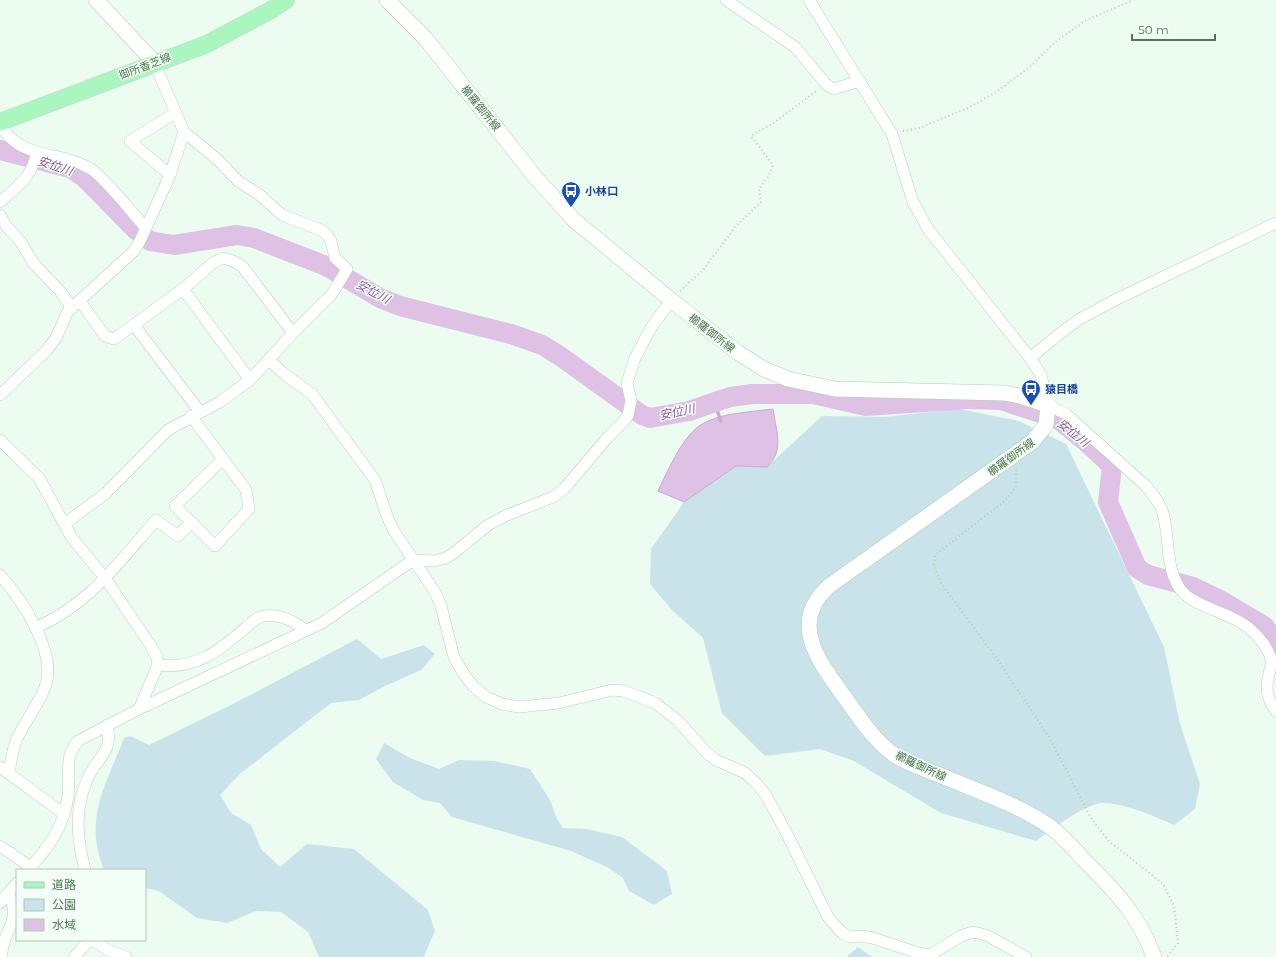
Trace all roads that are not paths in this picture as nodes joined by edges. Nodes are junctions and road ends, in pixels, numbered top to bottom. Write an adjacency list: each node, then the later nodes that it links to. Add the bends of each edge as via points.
1 (96, 0): 6 (main road)
2 (286, 0): 6 (main road, 御所香芝線, via 207,44)
3 (387, 0): 18 (main road, 櫛羅御所線, via 426,39 553,198 574,220)
4 (726, 0): 7 (street, via 795,47 833,90)
5 (808, 0): 7 (street)
6 (154, 62): 8 (street); 9 (main road, 御所香芝線)
7 (860, 81): 22 (street, via 892,134 913,202 928,229)
8 (175, 114): 10 (street); 12 (street, via 130,141)
9 (0, 123): 11 (street, via 5,134 14,143)
10 (184, 132): 12 (street); 21 (street, via 218,160 238,181 261,196 282,215 328,235 335,258 347,269 332,294)
11 (36, 154): 13 (street, via 32,167 19,186); 16 (street, via 78,163 92,170)
12 (170, 175): 16 (street)
13 (0, 202)
14 (0, 215): 19 (street, via 34,264)
15 (1276, 223): 22 (street, via 1099,309 1056,336)
16 (146, 228): 19 (street, via 140,242 124,262)
17 (183, 289): 20 (street); 21 (street, via 213,263 223,258 233,261 246,271); 24 (street)
18 (671, 300): 27 (main road, 櫛羅御所線, via 737,352 764,369 788,379 835,389 1004,393 1020,396); 32 (street, via 651,328 635,358 628,383 631,401 628,415 571,482 553,497 488,525 446,558 434,561)
19 (76, 305): 20 (street, via 105,336 114,339); 25 (street, via 68,310 56,338 46,351)
20 (134, 324): 26 (street)
21 (293, 333): 23 (street)
22 (1030, 358): 27 (street, via 1041,375)
23 (269, 360): 24 (street); 32 (street, via 320,403 375,480 387,516)
24 (250, 380): 26 (street, via 220,402)
25 (0, 395)
26 (195, 414): 29 (street); 31 (street, via 168,430 105,494)
27 (1047, 414): 39 (street, via 1066,414 1154,496 1164,516 1169,558 1176,582 1192,601 1217,610 1241,623 1257,637 1271,659 1267,689 1268,698); 56 (main road, 櫛羅御所線, via 1032,442 829,586 814,603 811,612 809,624 813,647 824,668 867,729 893,754 1020,809 1051,827 1132,911)
28 (0, 440): 31 (street, via 39,478)
29 (222, 459): 30 (street, via 175,506); 30 (street, via 246,490 249,509 215,546)
30 (192, 522): 34 (street, via 178,536 156,520)
31 (64, 524): 34 (street, via 80,550)
32 (413, 560): 36 (street, via 339,613); 55 (street, via 435,592 460,668 473,686 486,697 502,704 518,706 559,703 599,692 624,691 666,710 708,754 745,773 766,795 828,916 842,933 850,937 873,938 930,955 961,936 973,932 986,935)
33 (0, 575): 35 (street, via 15,594)
34 (105, 578): 35 (street, via 72,609); 37 (street, via 151,646)
35 (35, 628): 42 (street, via 47,659 49,673 45,687 16,740)
36 (306, 630): 37 (street, via 287,619 266,614 257,618 210,656 182,666); 38 (street)
37 (158, 665): 38 (street)
38 (139, 709): 40 (street)
39 (1276, 711)
40 (107, 725): 43 (street, via 78,741 72,748 68,761 68,796); 46 (street, via 109,742 106,752 88,778 78,812 77,830)
41 (0, 767): 42 (street)
42 (9, 773): 43 (street)
43 (64, 814): 45 (street, via 54,839)
44 (0, 846): 45 (street)
45 (30, 869)
46 (85, 869)
47 (16, 884): 48 (street)
48 (8, 894): 49 (street); 52 (street, via 14,909 10,930)
49 (0, 903)
50 (90, 941): 53 (street)
51 (93, 941): 54 (street)
52 (1, 951)
53 (74, 957)
54 (126, 957)
55 (1026, 957)
56 (1154, 957)

